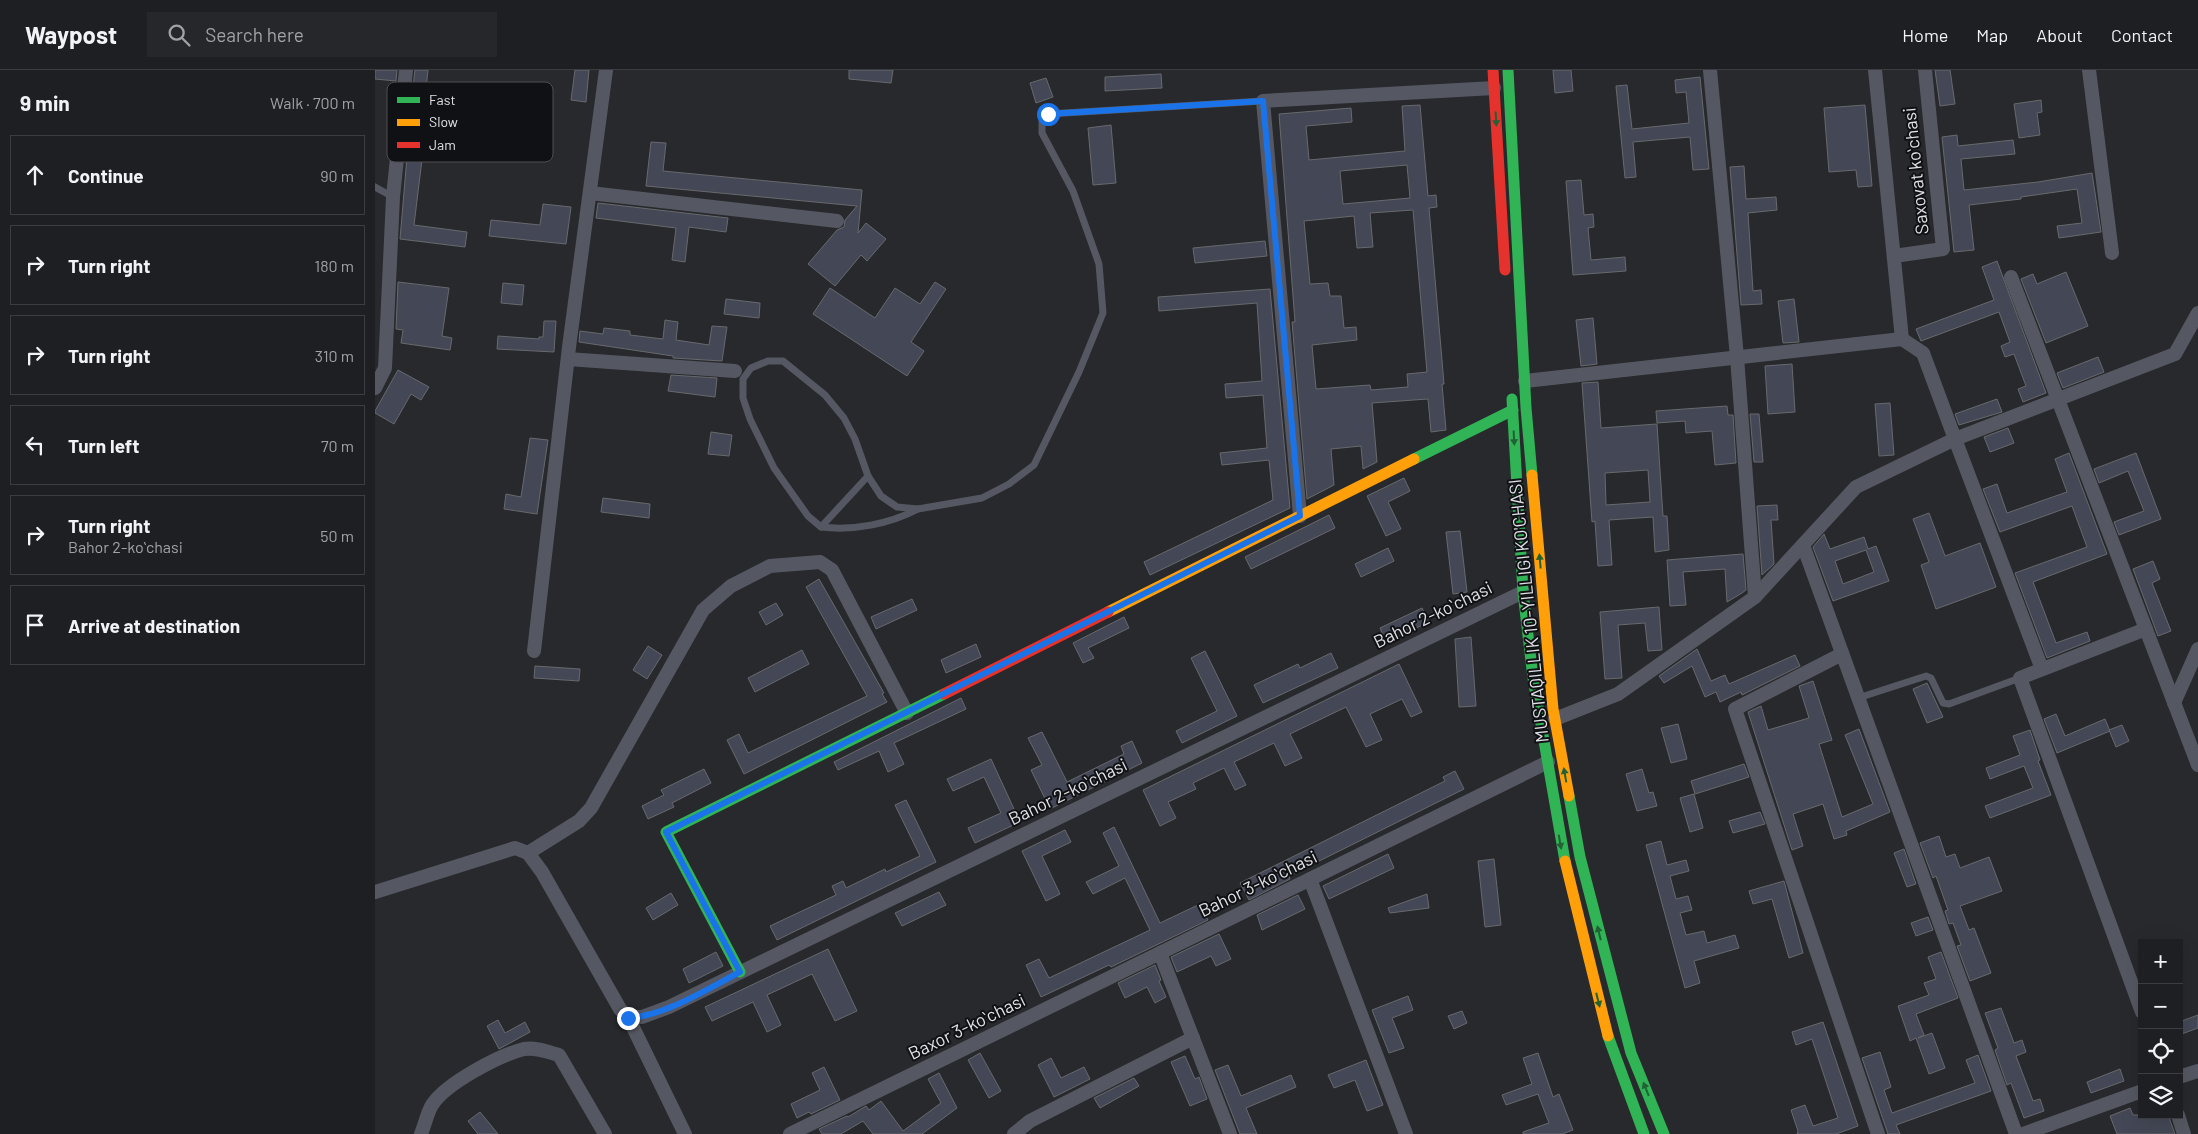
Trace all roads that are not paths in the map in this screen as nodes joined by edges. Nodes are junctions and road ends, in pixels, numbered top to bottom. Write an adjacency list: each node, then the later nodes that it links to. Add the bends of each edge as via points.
1 (606, 70): 12 (street)
2 (1493, 70): 8 (main road)
3 (1508, 70): 24 (main road, MUSTAQILLIK 10-YILLIGI KO'CHASI)
4 (1709, 70): 21 (street)
5 (1875, 70): 16 (street)
6 (1925, 70): 16 (street, Saxovat koʻchasi, via 1943,249)
7 (2089, 70): 15 (street)
8 (1494, 88): 9 (street); 18 (main road, one-way to 18)
9 (1263, 101): 31 (lane, via 1048,114 1042,121 1042,133 1073,191 1099,264 1103,313 1079,372 1034,465 1009,484 982,498); 32 (street)
10 (397, 162): 13 (street)
11 (375, 187): 13 (lane)
12 (589, 193): 14 (street); 22 (street)
13 (393, 197): 25 (street, via 385,368)
14 (837, 221)
15 (2112, 253)
16 (1894, 256): 20 (street)
17 (2011, 277): 27 (street)
18 (1505, 283)
19 (2198, 314): 27 (street, via 2175,354)
20 (1902, 339): 21 (street); 29 (street, via 1923,353)
21 (1737, 357): 24 (street); 36 (street)
22 (568, 359): 23 (street); 39 (street)
23 (735, 371)
24 (1525, 381): 46 (main road, MUSTAQILLIK 10-YILLIGI KO'CHASI, one-way to 24)
25 (375, 388)
26 (1512, 390): 28 (main road, MUSTAQILLIK 10-YILLIGI KO'CHASI)
27 (2058, 399): 29 (street); 37 (street)
28 (1513, 410): 32 (main road); 35 (main road, MUSTAQILLIK 10-YILLIGI KO'CHASI, one-way to 35)
29 (1955, 439): 34 (street, via 1856,487); 41 (street)
30 (867, 476): 31 (lane, via 881,496 897,507); 33 (lane); 33 (lane, via 855,439 844,418 825,395 783,361 768,361 751,368 743,379 743,398 750,419 774,468 808,516)
31 (918, 510): 33 (lane, via 907,516 864,526)
32 (1300, 516): 45 (main road)
33 (821, 527)
34 (1803, 545): 36 (street); 40 (street)
35 (1523, 592): 47 (main road, MUSTAQILLIK 10-YILLIGI KO'CHASI, via 1533,678); 53 (street, Bahor 2-koʻchasi)
36 (1755, 597): 46 (street, via 1618,694)
37 (2146, 629): 41 (street); 44 (street)
38 (2198, 649): 44 (street)
39 (534, 651)
40 (1842, 654): 43 (street); 70 (street, via 1735,709)
41 (2042, 669): 42 (street)
42 (2020, 678): 43 (lane, via 1949,704 1943,703 1931,678 1926,676); 54 (street)
43 (1858, 698): 71 (street)
44 (2174, 703): 48 (street)
45 (907, 713): 49 (street, via 832,570 820,562 770,566 731,586 703,610 591,808 579,821); 53 (main road, via 666,832)
46 (1555, 719): 69 (main road, MUSTAQILLIK 10-YILLIGI KO'CHASI, one-way to 46, via 1631,1053 1602,947 1580,857)
47 (1548, 762): 50 (street, Bahor 3-koʻchasi); 68 (main road, MUSTAQILLIK 10-YILLIGI KO'CHASI, one-way to 68, via 1561,848 1606,1033)
48 (2198, 765)
49 (528, 853): 51 (street, via 515,848); 55 (street, via 543,872)
50 (1310, 879): 52 (street, Bahor 3-koʻchasi); 67 (street)
51 (375, 892)
52 (1160, 953): 56 (street); 64 (street, Baxor 3-koʻchasi)
53 (740, 972): 55 (street, Bahor 2-koʻchasi, via 669,1007 642,1017)
54 (2138, 1001)
55 (628, 1018): 63 (street)
56 (1193, 1038): 65 (street, via 1030,1121); 66 (street)
57 (2198, 1071): 58 (street)
58 (2183, 1077)
59 (2138, 1092): 72 (street)
60 (2179, 1119): 73 (street)
61 (421, 1134): 62 (street, via 431,1106 444,1090 477,1069 525,1049 559,1055)
62 (605, 1134)
63 (685, 1134)
64 (790, 1134)
65 (1014, 1134)
66 (1230, 1134)
67 (1406, 1134)
68 (1644, 1134)
69 (1664, 1134)
70 (1878, 1134)
71 (2016, 1134)
72 (2023, 1134)
73 (2184, 1134)

